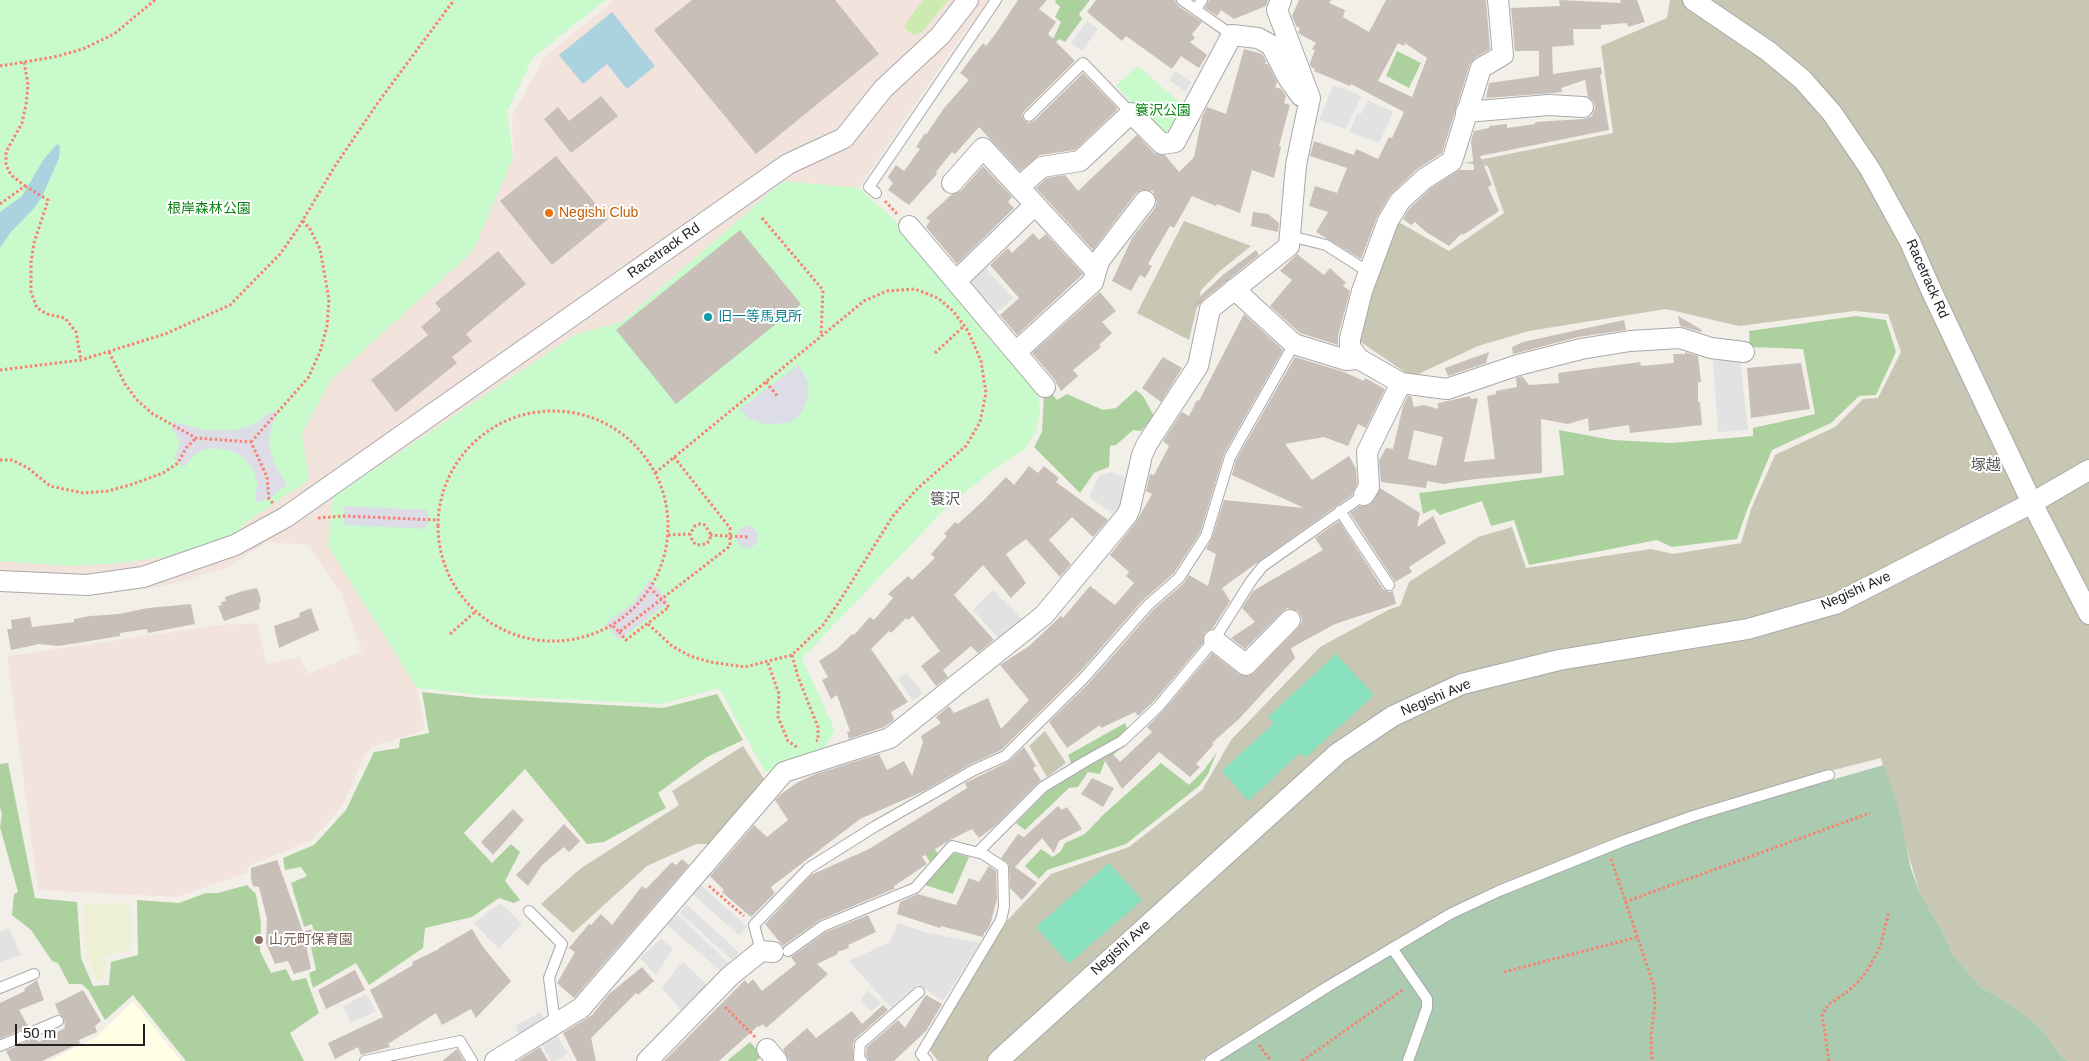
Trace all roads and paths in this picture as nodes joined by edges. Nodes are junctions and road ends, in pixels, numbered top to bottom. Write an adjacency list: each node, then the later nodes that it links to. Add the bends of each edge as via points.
1 (155, 0): 12 (path, via 114,34 83,49)
2 (454, 0): 27 (path, via 376,104)
3 (968, 0): 58 (street, Racetrack Rd, via 940,36 884,89 844,138 788,164)
4 (996, 0): 22 (lane, via 869,187)
5 (1182, 0): 10 (lane)
6 (1202, 0): 10 (lane)
7 (1281, 0): 14 (street, via 1277,10 1310,98)
8 (1498, 0): 16 (street, via 1503,55 1481,68)
9 (1694, 0): 56 (street, Racetrack Rd, via 1768,51 1802,79 1832,113 1864,161 1910,242)
10 (1196, 9): 11 (lane)
11 (1232, 35): 14 (street, via 1258,38 1271,45 1288,78); 17 (street, via 1175,142 1162,144)
12 (24, 61): 13 (path); 20 (path, via 28,85 26,105 22,123 6,152 6,165 17,181)
13 (0, 66)
14 (1308, 106): 29 (street, via 1296,165)
15 (1583, 108): 16 (street, via 1549,105)
16 (1466, 112): 31 (street, via 1452,161 1424,179 1400,201 1388,221)
17 (1131, 113): 18 (lane, via 1083,63); 21 (street, via 1080,161 1042,167)
18 (1029, 116)
19 (952, 183): 21 (street, via 983,148)
20 (25, 186): 24 (path); 42 (path, via 48,200 34,243 31,292 37,308 65,318 76,332)
21 (1019, 187): 25 (street)
22 (876, 193): 28 (path)
23 (1145, 201): 30 (street, via 1099,261)
24 (0, 204)
25 (1035, 205): 30 (street); 32 (street)
26 (762, 218): 36 (path, via 824,290)
27 (302, 220): 38 (path, via 280,254 230,305 165,334); 50 (path, via 320,249 329,299 327,326 308,378)
28 (909, 226): 32 (street)
29 (1290, 236): 31 (lane, via 1326,245); 33 (street, via 1289,246)
30 (1096, 271): 39 (street, via 1093,282)
31 (1370, 273): 43 (street, via 1350,339 1350,347)
32 (956, 281): 34 (street)
33 (1234, 289): 37 (street); 79 (street, via 1210,309 1198,366 1147,444 1130,508 1044,615 890,738)
34 (981, 310): 35 (path); 39 (street)
35 (964, 326): 36 (path, via 938,298 914,289 887,290 864,301); 41 (path); 77 (path, via 981,361 986,393 980,422 966,446 918,488 893,516 823,625)
36 (821, 337): 45 (path)
37 (1294, 344): 43 (street, via 1346,360); 88 (lane, via 1230,457 1206,536 1180,578 1148,605 1083,679 1005,756 874,827 809,868)
38 (109, 352): 42 (path); 49 (path, via 137,400 153,414)
39 (1016, 352): 47 (street)
40 (1744, 352): 46 (street, via 1711,348 1680,338 1630,341 1518,365 1447,389)
41 (935, 353)
42 (81, 360): 44 (path)
43 (1359, 360): 46 (street)
44 (0, 370)
45 (766, 382): 48 (path); 51 (path)
46 (1401, 383): 55 (street, via 1367,452 1369,487)
47 (1046, 387)
48 (778, 397)
49 (196, 438): 50 (path); 52 (path, via 178,463 163,473 108,491 83,493 50,486 28,468 12,460)
50 (251, 442): 58 (path, via 267,477 269,499)
51 (674, 457): 54 (path); 63 (path, via 730,528)
52 (0, 460)
53 (2089, 470): 56 (street, Negishi Ave)
54 (655, 473): 59 (path, via 647,455 624,434 602,421 549,411 524,414 497,426 474,442 456,465 443,494); 61 (path, via 670,520)
55 (1364, 495): 57 (lane)
56 (2032, 503): 70 (street, Racetrack Rd); 109 (street, Negishi Ave, via 1835,604 1748,629 1559,660 1462,684 1393,716 1338,753)
57 (1340, 511): 66 (lane); 76 (lane, via 1263,566)
58 (286, 517): 59 (path); 65 (street, Racetrack Rd, via 235,545 143,577 87,585)
59 (438, 520): 69 (path, via 443,564 456,591)
60 (690, 534): 61 (path); 62 (path, via 700,524 708,529); 62 (path, via 692,542 702,545 710,540)
61 (668, 535): 67 (path, via 667,550)
62 (710, 535): 63 (path)
63 (730, 536): 64 (path); 68 (path, via 730,546)
64 (748, 537)
65 (0, 581)
66 (1389, 585)
67 (651, 589): 68 (path); 73 (path)
68 (663, 599): 72 (path, via 669,607); 74 (path)
69 (475, 612): 73 (path, via 498,628 528,639 558,641 586,637); 75 (path)
70 (2089, 614)
71 (1290, 620): 76 (street, via 1246,665)
72 (648, 624): 74 (path, via 626,640); 78 (path, via 672,646 697,658 727,666)
73 (613, 626): 74 (path)
74 (619, 632)
75 (450, 634)
76 (1214, 640): 83 (lane, via 1158,707 1122,742 1044,787)
77 (792, 655): 78 (path); 79 (path, via 818,727 818,740)
78 (768, 663): 79 (path, via 779,694 778,717 788,741)
79 (807, 758): 84 (street, via 776,779)
80 (1829, 775): 82 (lane, via 1694,816)
81 (1870, 813): 85 (path)
82 (1607, 847): 85 (path); 90 (lane, via 1450,914)
83 (978, 852): 91 (lane, via 952,846 915,888); 108 (lane, via 1003,867 1004,907 1001,920 921,1054)
84 (696, 874): 88 (path); 99 (street, via 582,1008)
85 (1626, 902): 89 (path)
86 (529, 911): 99 (lane, via 562,944 549,978)
87 (1889, 911): 115 (path, via 1880,947 1868,969 1822,1014)
88 (754, 925): 91 (lane)
89 (1638, 938): 92 (path); 114 (path, via 1654,986)
90 (1392, 948): 94 (lane); 110 (lane)
91 (774, 951): 97 (street, via 730,976)
92 (1504, 972)
93 (34, 974): 95 (lane)
94 (1415, 981): 112 (path); 113 (lane, via 1427,999 1427,1008)
95 (0, 988)
96 (918, 992): 107 (lane, via 860,1044 859,1058)
97 (713, 994): 102 (path); 106 (street)
98 (58, 1021): 101 (lane)
99 (556, 1024): 105 (street)
100 (1255, 1040): 111 (path)
101 (0, 1046)
102 (772, 1055)
103 (365, 1061): 104 (lane, via 460,1041)
104 (472, 1061)
105 (495, 1061)
106 (647, 1061)
107 (862, 1061)
108 (927, 1061)
109 (998, 1061)
110 (1210, 1061)
111 (1271, 1061)
112 (1302, 1061)
113 (1408, 1061)
114 (1652, 1061)
115 (1829, 1061)

